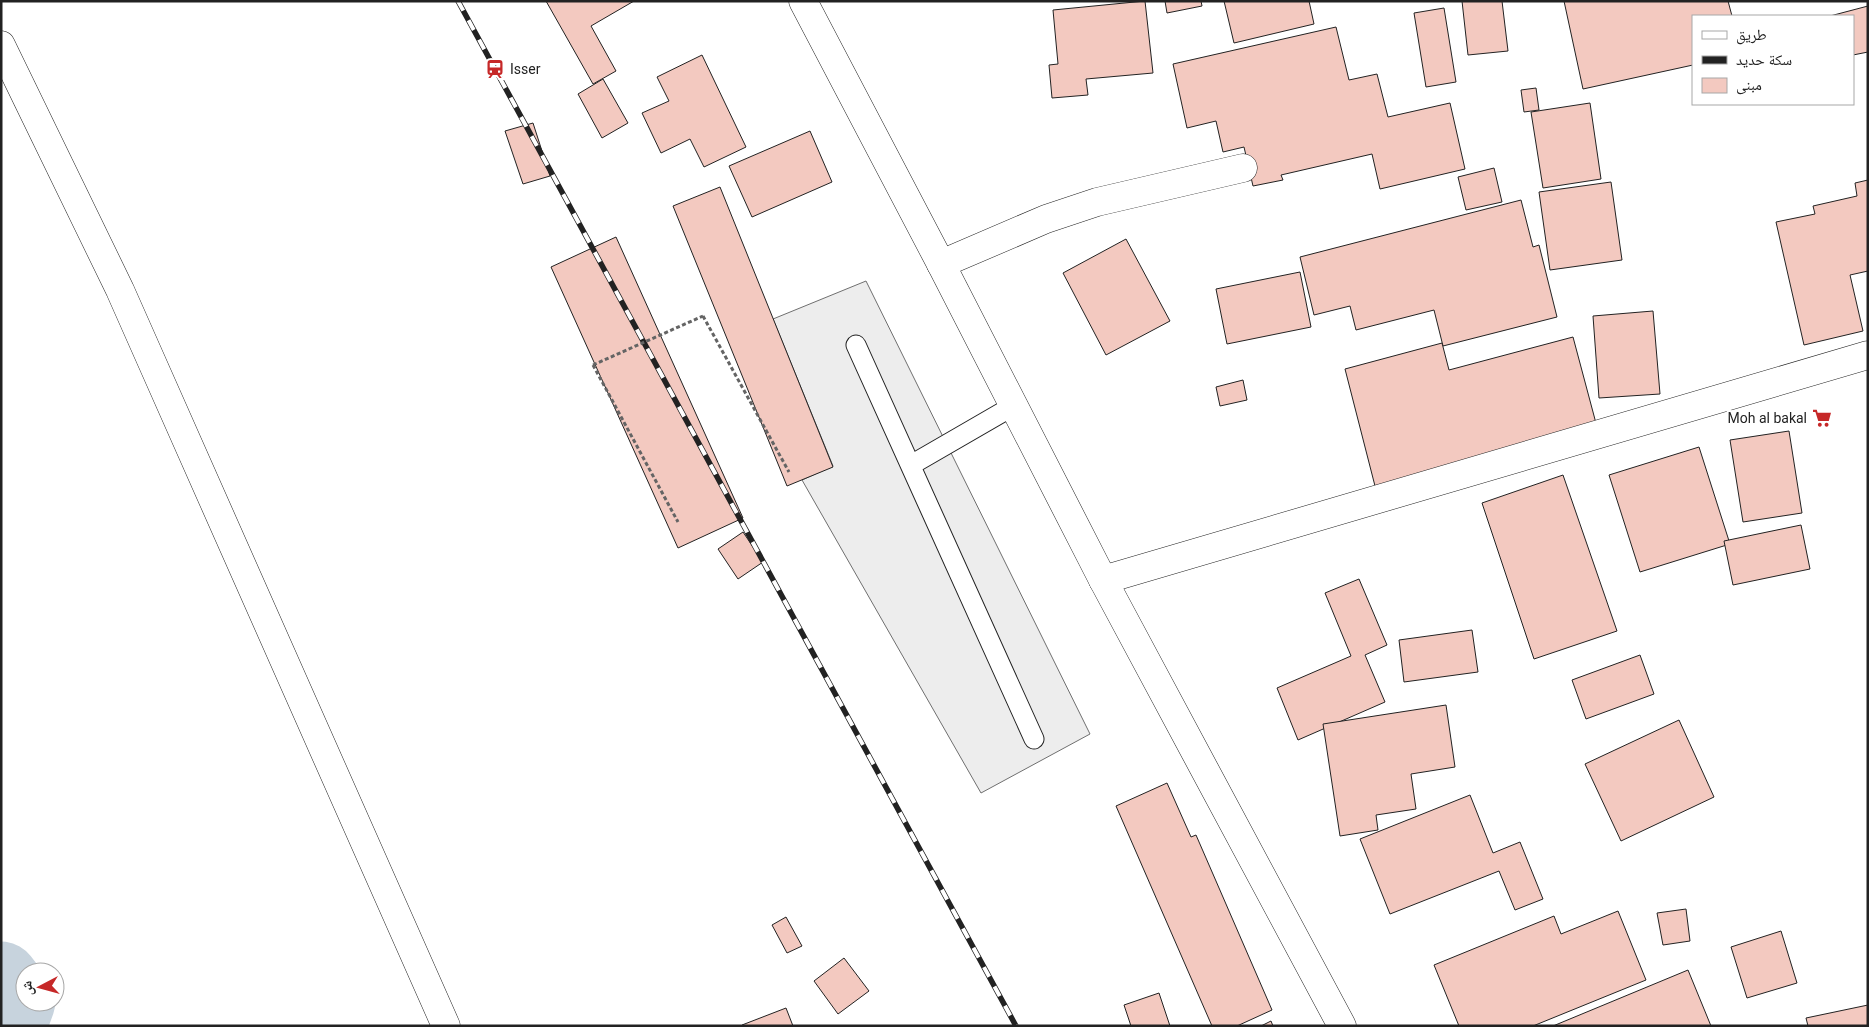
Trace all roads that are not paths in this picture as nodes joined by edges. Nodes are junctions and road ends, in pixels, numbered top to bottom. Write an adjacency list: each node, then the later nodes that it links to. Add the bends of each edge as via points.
1 (803, 1): 4 (main road)
2 (1, 45): 11 (main road, via 124,298)
3 (1243, 168): 4 (main road, via 1096,202 1046,219)
4 (941, 264): 7 (main road)
5 (856, 345): 8 (lane)
6 (1868, 355): 9 (main road)
7 (1013, 406): 8 (lane); 9 (main road)
8 (912, 465): 10 (lane)
9 (1103, 580): 12 (main road)
10 (1034, 739)
11 (446, 1026)
12 (1342, 1026)

